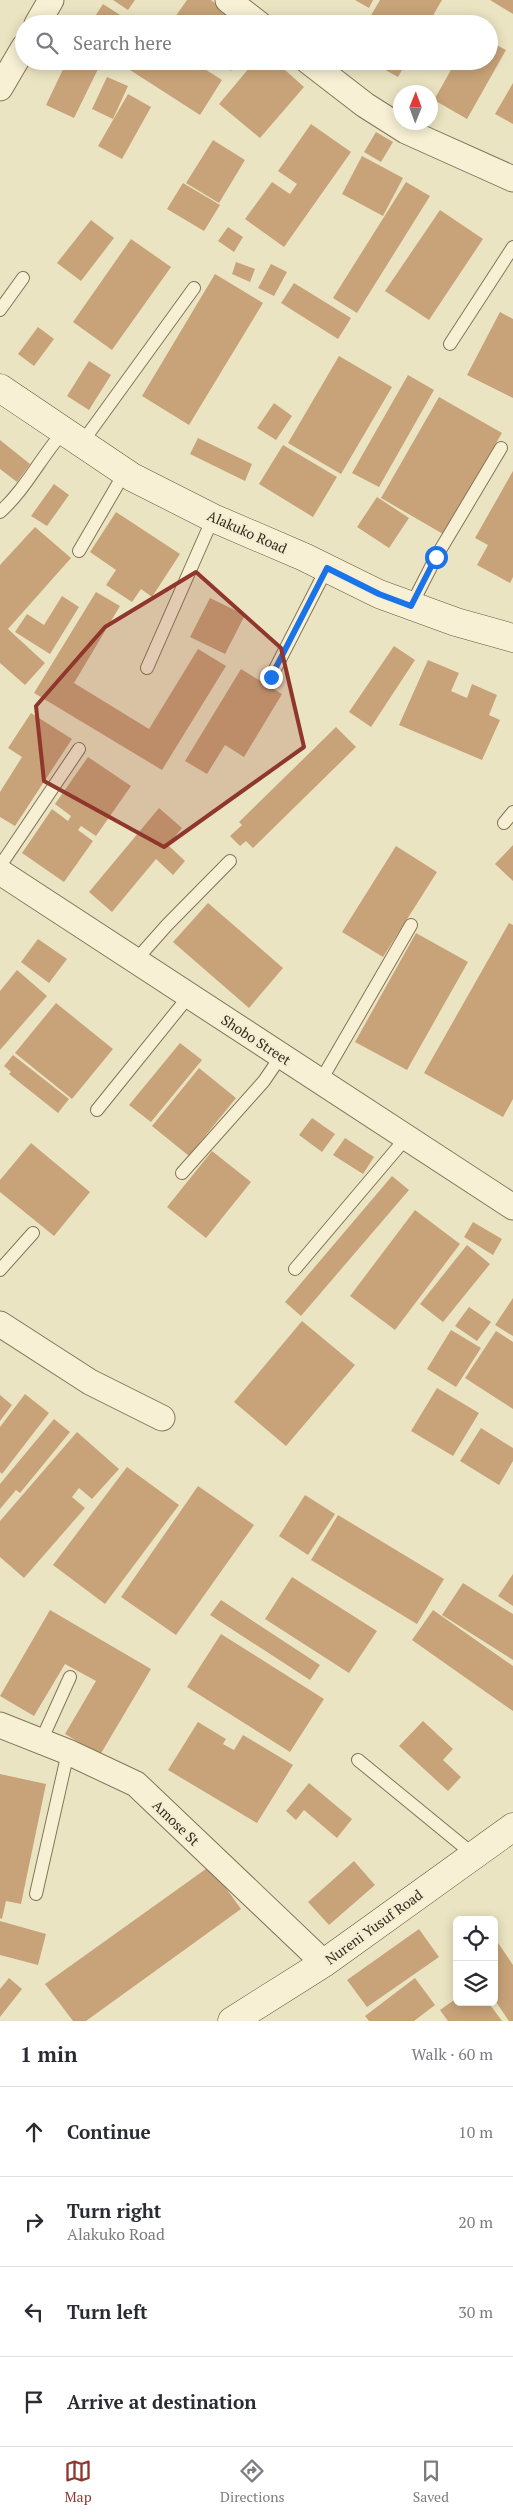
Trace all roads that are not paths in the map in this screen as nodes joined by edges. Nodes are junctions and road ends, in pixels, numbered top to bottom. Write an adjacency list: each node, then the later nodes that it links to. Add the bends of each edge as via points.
1 (51, 0): 3 (street)
2 (228, 0): 4 (street)
3 (42, 15)
4 (247, 15)
5 (15, 59): 7 (street)
6 (320, 70): 8 (street, via 406,131)
7 (3, 74)
8 (513, 179)
9 (513, 247): 13 (lane)
10 (23, 278): 12 (lane)
11 (194, 288): 15 (lane)
12 (0, 310)
13 (450, 344)
14 (0, 388): 15 (main road, Alakuko Road)
15 (72, 438): 17 (main road, Alakuko Road); 18 (lane, via 44,454 12,502)
16 (501, 448): 22 (lane, via 436,557)
17 (125, 472): 19 (main road, Alakuko Road); 20 (lane)
18 (0, 512)
19 (213, 518): 21 (main road, Alakuko Road); 24 (lane)
20 (79, 551)
21 (327, 568): 22 (main road, Alakuko Road); 25 (lane)
22 (411, 606): 23 (main road, Alakuko Road)
23 (513, 638)
24 (147, 668)
25 (271, 677)
26 (79, 749): 30 (lane)
27 (513, 812): 28 (lane)
28 (504, 823)
29 (230, 860): 33 (lane)
30 (0, 866)
31 (0, 872): 33 (street, Shobo Street)
32 (411, 925): 36 (lane)
33 (135, 961): 34 (street, Shobo Street)
34 (189, 996): 35 (street, Shobo Street); 37 (lane)
35 (281, 1056): 36 (street, Shobo Street); 39 (lane, via 264,1081)
36 (320, 1082): 38 (street, Shobo Street)
37 (97, 1110)
38 (406, 1138): 40 (street, Shobo Street); 42 (lane)
39 (182, 1173)
40 (512, 1204)
41 (33, 1233): 43 (lane)
42 (295, 1269)
43 (0, 1270)
44 (0, 1324): 45 (street, via 90,1382)
45 (162, 1418)
46 (70, 1678): 48 (lane)
47 (0, 1725): 48 (street, Amose St)
48 (41, 1741): 49 (street, Amose St)
49 (68, 1752): 53 (lane); 54 (street, Amose St, via 136,1784)
50 (358, 1760): 52 (lane)
51 (513, 1827): 52 (main road, Nureni Yusuf Road)
52 (474, 1855): 54 (main road, Nureni Yusuf Road)
53 (36, 1894)
54 (324, 1963): 55 (main road, Nureni Yusuf Road)
55 (232, 2021)

